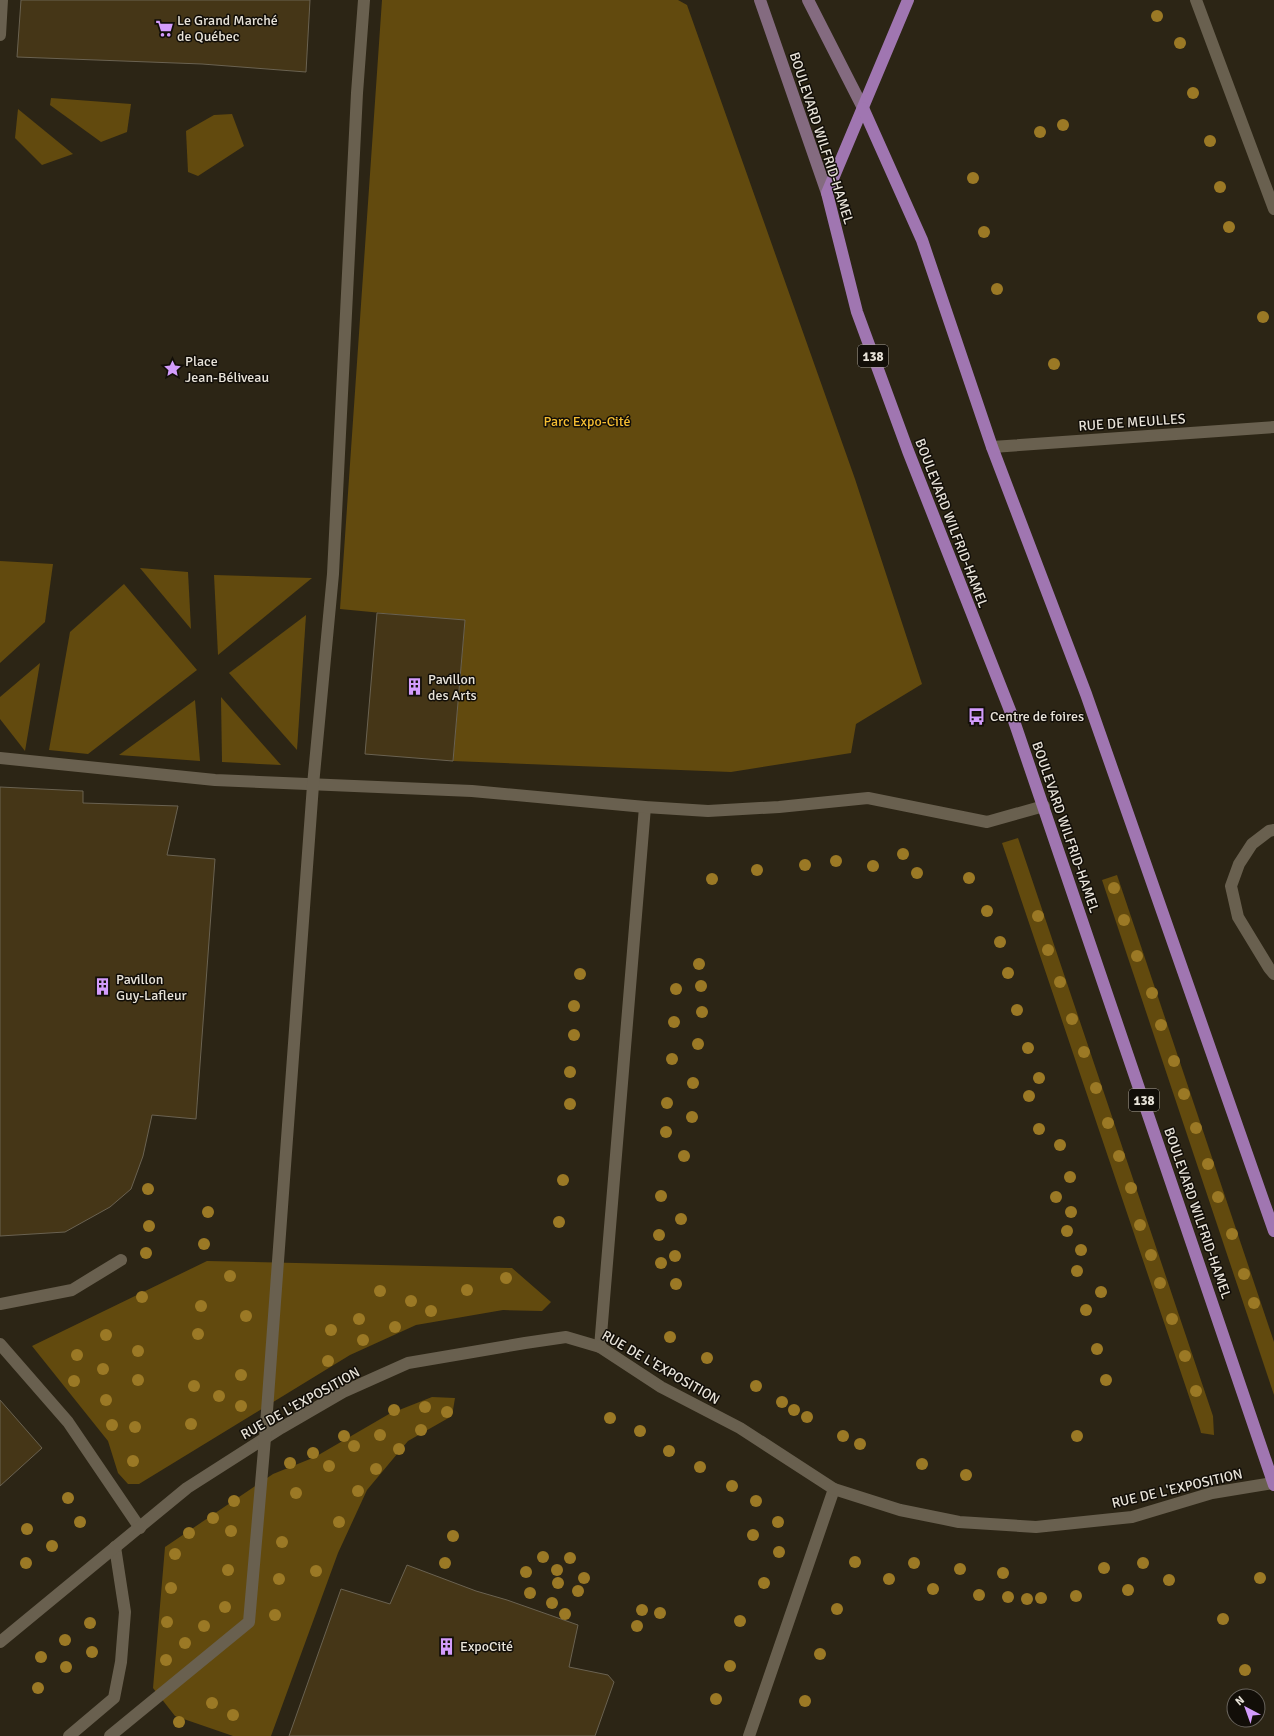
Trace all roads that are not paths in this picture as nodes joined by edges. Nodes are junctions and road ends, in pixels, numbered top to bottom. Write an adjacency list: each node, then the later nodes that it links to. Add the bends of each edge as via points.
1 (2, 0): 7 (street)
2 (364, 0): 14 (street, via 333,574)
3 (760, 0): 9 (street, BOULEVARD WILFRID-HAMEL)
4 (808, 0): 8 (street)
5 (908, 0): 8 (main road)
6 (1196, 0): 10 (street)
7 (0, 35)
8 (863, 108): 9 (main road); 12 (main road, via 922,240)
9 (827, 193): 15 (main road, BOULEVARD WILFRID-HAMEL / 138, via 857,312 908,451 1011,712)
10 (1274, 209)
11 (1274, 428): 12 (street, RUE DE MEULLES)
12 (992, 447): 19 (main road, via 1086,694)
13 (0, 758): 14 (street, via 215,780)
14 (313, 785): 16 (street, via 472,791); 25 (street)
15 (1044, 806): 16 (street, via 987,822 868,798 716,810); 26 (main road, BOULEVARD WILFRID-HAMEL / 138)
16 (645, 807): 23 (street)
17 (1274, 830): 18 (street, via 1270,830 1252,844 1239,864 1231,886 1238,917)
18 (1274, 974)
19 (1274, 1231)
20 (121, 1260): 21 (street, via 72,1290)
21 (0, 1304)
22 (0, 1344): 24 (street)
23 (600, 1347): 25 (street, RUE DE L'EXPOSITION, via 566,1338 408,1363 343,1392); 27 (street, RUE DE L'EXPOSITION, via 661,1387 740,1428)
24 (4, 1358): 28 (street, via 68,1422)
25 (265, 1438): 28 (street, RUE DE L'EXPOSITION, via 187,1488); 32 (street, via 249,1622)
26 (1274, 1484): 27 (street, RUE DE L'EXPOSITION, via 1212,1493 1132,1517 1036,1527 959,1522 900,1510)
27 (834, 1489): 33 (street)
28 (140, 1528): 29 (street, RUE DE L'EXPOSITION)
29 (115, 1547): 30 (street, RUE DE L'EXPOSITION); 31 (street, via 125,1612 121,1662 114,1698)
30 (0, 1642)
31 (69, 1736)
32 (110, 1736)
33 (749, 1736)

